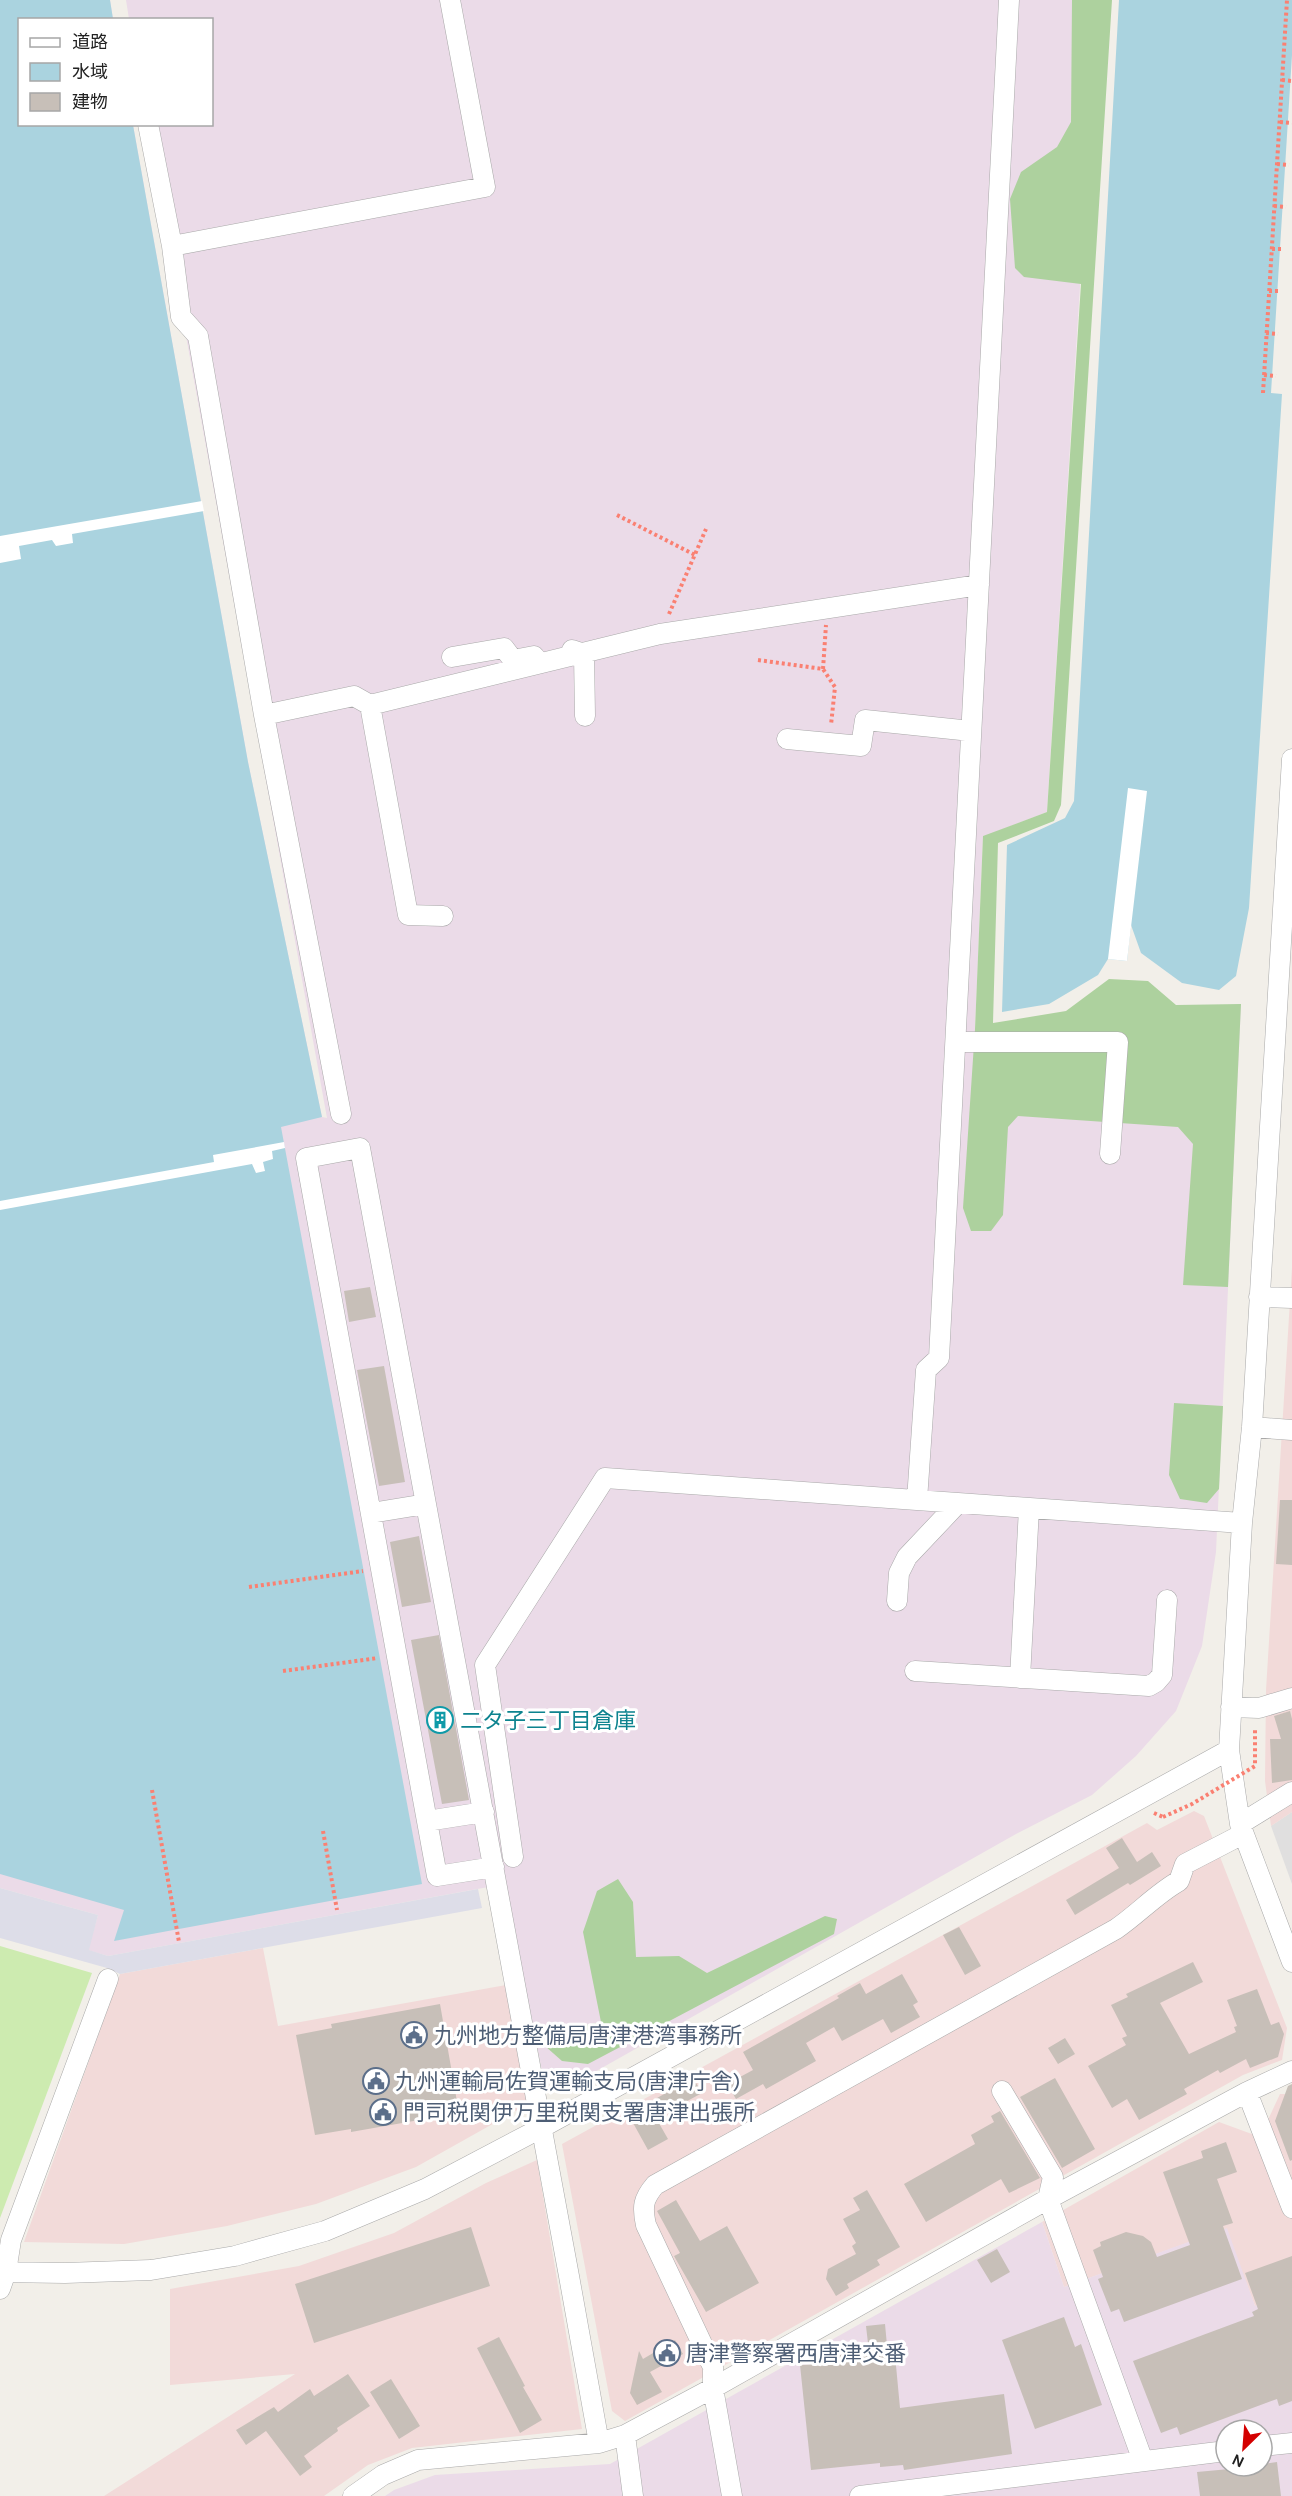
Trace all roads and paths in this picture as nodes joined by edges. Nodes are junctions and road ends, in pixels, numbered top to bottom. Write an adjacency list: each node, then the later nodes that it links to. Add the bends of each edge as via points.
1 (450, 0): 15 (street, via 485,187)
2 (1009, 0): 28 (street)
3 (1287, 0): 4 (path)
4 (1285, 38): 5 (path); 6 (path)
5 (1292, 38)
6 (1282, 80): 7 (path); 8 (path)
7 (1292, 81)
8 (1280, 122): 9 (path); 11 (path)
9 (1292, 123)
10 (148, 126): 15 (street)
11 (1277, 164): 12 (path); 13 (path)
12 (1289, 165)
13 (1274, 206): 14 (path); 16 (path)
14 (1287, 207)
15 (172, 246): 36 (street, via 181,317 198,336)
16 (1272, 249): 17 (path); 18 (path)
17 (1284, 249)
18 (1269, 291): 19 (path); 20 (path)
19 (1281, 291)
20 (1266, 333): 21 (path); 22 (path)
21 (1278, 333)
22 (1264, 375): 23 (path); 24 (path)
23 (1276, 375)
24 (1263, 393)
25 (617, 515): 27 (path)
26 (706, 529): 27 (path)
27 (695, 555): 30 (path)
28 (979, 585): 29 (street); 39 (street)
29 (826, 608): 30 (street); 34 (path)
30 (660, 634): 31 (street)
31 (585, 654): 32 (street, via 570,650 513,660 504,648); 35 (street); 37 (street)
32 (452, 657)
33 (758, 660): 34 (path)
34 (823, 669): 38 (path, via 835,687)
35 (370, 705): 36 (street, via 354,696); 42 (street, via 408,915)
36 (264, 715): 44 (street)
37 (585, 716)
38 (831, 725)
39 (972, 730): 40 (street, via 865,720 861,746); 43 (street)
40 (787, 739)
41 (1292, 759): 46 (street)
42 (443, 916)
43 (956, 1042): 45 (street, via 1118,1042); 50 (street, via 939,1358 926,1370)
44 (341, 1114)
45 (1110, 1154)
46 (1259, 1297): 47 (street); 48 (street)
47 (1292, 1298)
48 (1252, 1427): 49 (street); 55 (street)
49 (1292, 1430)
50 (917, 1500): 51 (street); 75 (street, via 605,1478 485,1665)
51 (958, 1503): 53 (street); 59 (street, via 907,1557 899,1573)
52 (426, 1504): 54 (street); 54 (street, via 360,1148 306,1158); 70 (street)
53 (1029, 1508): 55 (street); 63 (street)
54 (371, 1513): 72 (street)
55 (1242, 1523): 65 (street)
56 (372, 1570): 57 (path)
57 (249, 1587)
58 (1167, 1600): 63 (street, via 1162,1675 1149,1686)
59 (897, 1601)
60 (388, 1657): 61 (path)
61 (283, 1671)
62 (915, 1671): 63 (street)
63 (1020, 1678)
64 (1292, 1698): 65 (street, via 1258,1708)
65 (1231, 1707): 67 (street)
66 (1255, 1728): 71 (path, bridge, via 1255,1767 1192,1804 1162,1817)
67 (1229, 1750): 73 (street); 84 (street)
68 (152, 1790): 78 (path)
69 (1292, 1792): 73 (street)
70 (484, 1812): 72 (street); 76 (street)
71 (1153, 1813)
72 (427, 1821): 76 (street, via 437,1876)
73 (1241, 1829): 79 (street); 88 (street, via 1185,1864 1179,1881 1116,1929 655,2185 645,2195 642,2208 646,2225 713,2367)
74 (323, 1831): 77 (path)
75 (513, 1857)
76 (494, 1867): 84 (street)
77 (338, 1910)
78 (179, 1942)
79 (1292, 1962)
80 (108, 1979): 87 (street, via 11,2240)
81 (1292, 2071): 83 (street)
82 (1002, 2091): 85 (street, via 1053,2177)
83 (1247, 2092): 85 (street); 86 (street)
84 (543, 2127): 87 (street, via 425,2189 325,2231 235,2256 151,2270); 91 (street)
85 (1048, 2199): 88 (street); 94 (street)
86 (1292, 2208)
87 (2, 2278)
88 (713, 2388): 89 (street); 97 (street)
89 (625, 2435): 91 (street); 96 (street)
90 (1292, 2443): 92 (street)
91 (599, 2444): 95 (street, via 418,2460 383,2475)
92 (1274, 2445)
93 (1214, 2452): 94 (street)
94 (1143, 2461): 98 (street)
95 (353, 2496)
96 (633, 2496)
97 (732, 2496)
98 (861, 2496)

